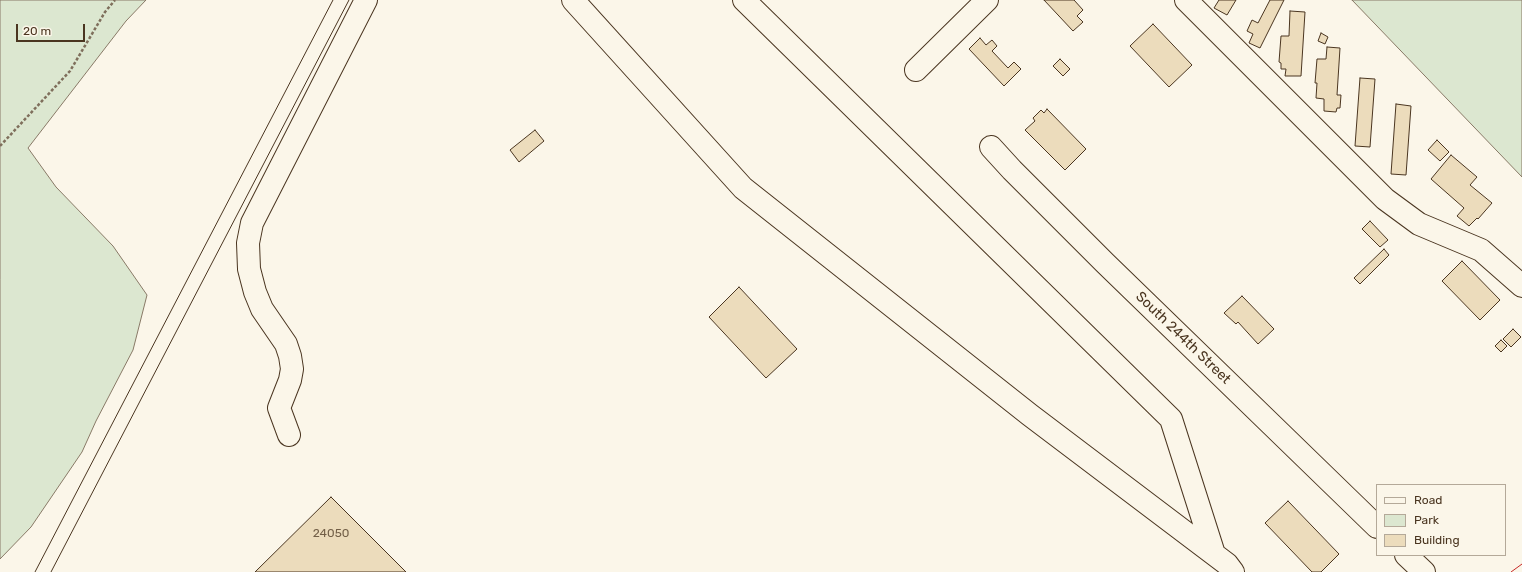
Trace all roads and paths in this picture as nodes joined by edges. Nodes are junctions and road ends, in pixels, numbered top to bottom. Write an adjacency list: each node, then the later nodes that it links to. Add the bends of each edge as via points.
1 (115, 0): 8 (path, via 105,12 70,71)
2 (366, 0): 11 (street, via 252,224 248,243 249,269 255,292 262,309 286,344 290,356 290,380 279,408)
3 (573, 0): 13 (street, via 743,188 1023,410)
4 (744, 0): 13 (street, via 1171,419)
5 (987, 0): 7 (street)
6 (1186, 0): 10 (street, via 1385,200 1419,224 1481,250)
7 (916, 70)
8 (0, 146)
9 (991, 147): 12 (street, South 244th Street, via 1105,263)
10 (1522, 286)
11 (290, 435)
12 (1376, 526)
13 (1214, 554): 15 (street)
14 (1407, 556): 16 (street)
15 (1233, 572)
16 (1424, 572)

